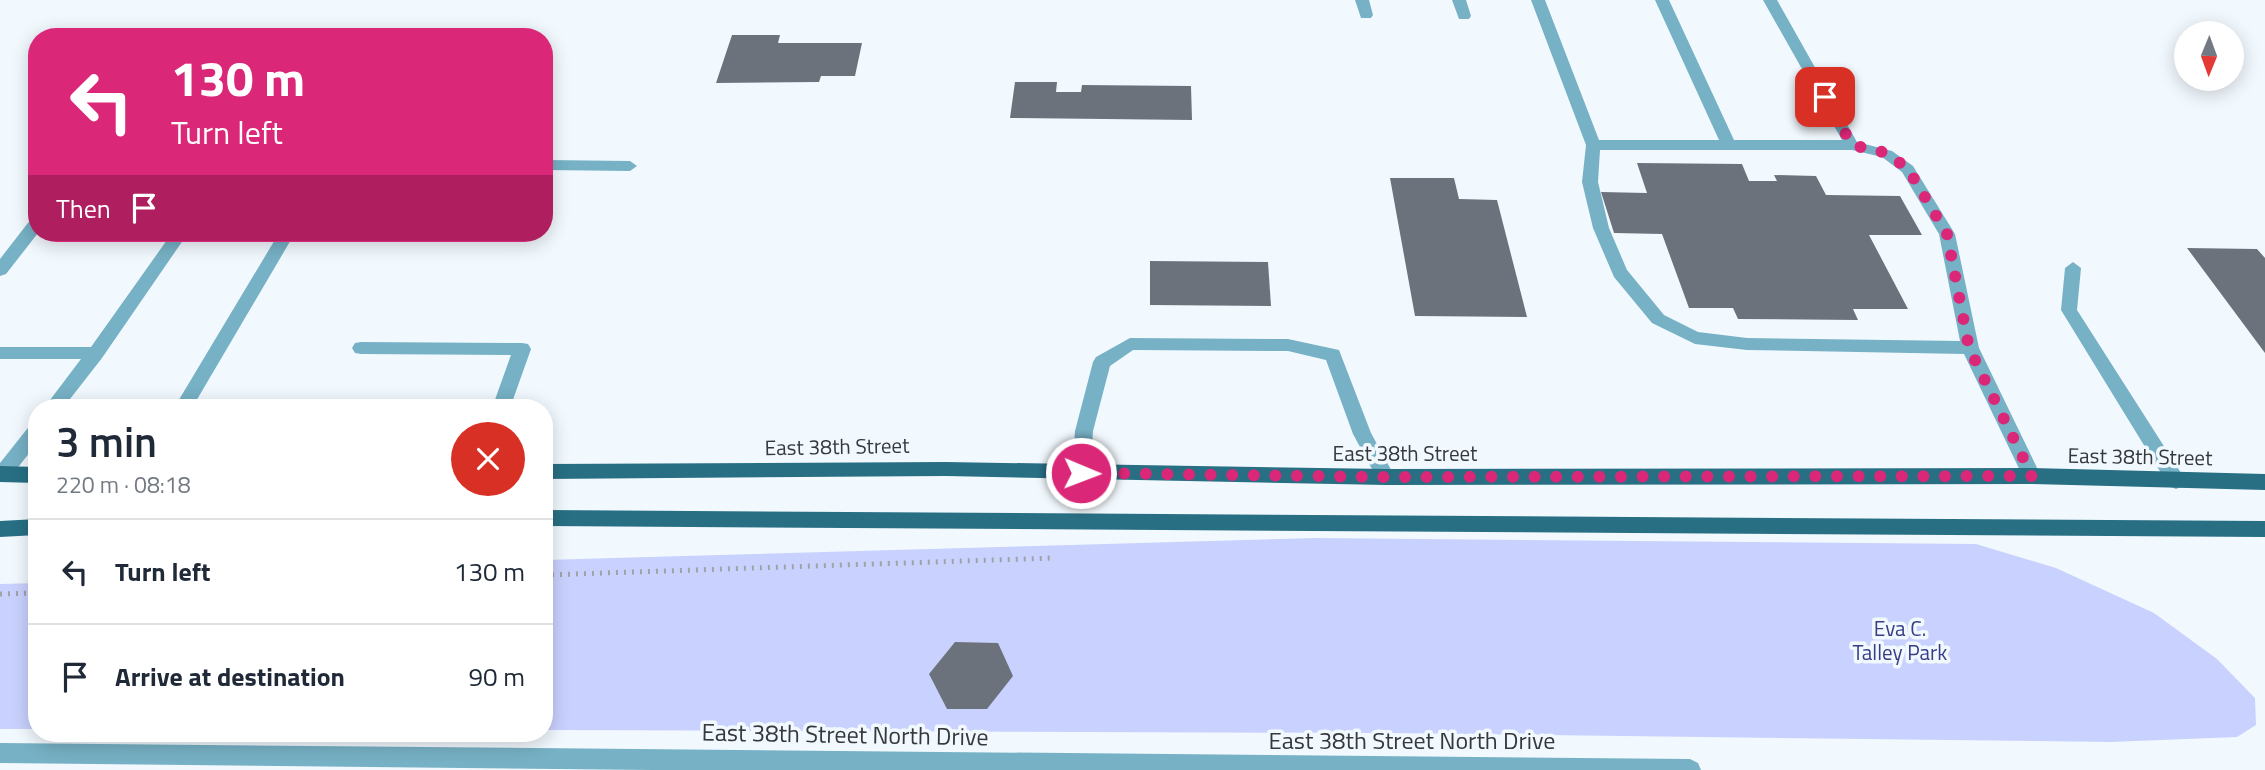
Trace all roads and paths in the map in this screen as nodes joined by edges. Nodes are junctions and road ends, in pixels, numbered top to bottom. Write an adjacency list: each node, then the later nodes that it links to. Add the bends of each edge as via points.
1 (1362, 0): 6 (street)
2 (1460, 0): 7 (street)
3 (1538, 0): 8 (street)
4 (1662, 0): 9 (street)
5 (1770, 0): 10 (street)
6 (1366, 15)
7 (1464, 16)
8 (1593, 145): 9 (street); 19 (street, via 1590,182 1601,228 1620,273 1658,319 1695,338 1747,344)
9 (1729, 145): 10 (street)
10 (1852, 145): 19 (street, via 1887,153 1908,169 1947,234)
11 (553, 165): 12 (street)
12 (630, 166)
13 (28, 234): 17 (street)
14 (174, 242): 21 (street)
15 (282, 242): 23 (street)
16 (2073, 268): 32 (street, via 2069,310)
17 (0, 270)
18 (361, 348): 24 (street, via 522,349)
19 (1969, 348): 30 (street)
20 (0, 353): 21 (street)
21 (96, 353): 22 (street)
22 (60, 399)
23 (188, 399)
24 (504, 399)
25 (28, 440): 28 (street)
26 (553, 472): 27 (main road, East 38th Street, via 946,468)
27 (1081, 473): 31 (main road, East 38th Street); 31 (street, via 1084,431 1102,362 1129,344 1288,345 1334,355 1362,434)
28 (1, 474): 29 (main road)
29 (28, 475)
30 (2032, 476): 31 (main road, East 38th Street); 32 (main road, East 38th Street)
31 (1386, 477)
32 (2176, 481): 33 (main road, East 38th Street)
33 (2265, 482)
34 (553, 519): 37 (main road)
35 (28, 527): 36 (main road)
36 (0, 528)
37 (2265, 529)
38 (28, 593): 39 (path)
39 (0, 594)
40 (0, 753): 41 (street, East 38th Street North Drive)
41 (650, 764): 42 (street, East 38th Street North Drive)
42 (1494, 769): 43 (street, East 38th Street North Drive)
43 (1690, 770)

